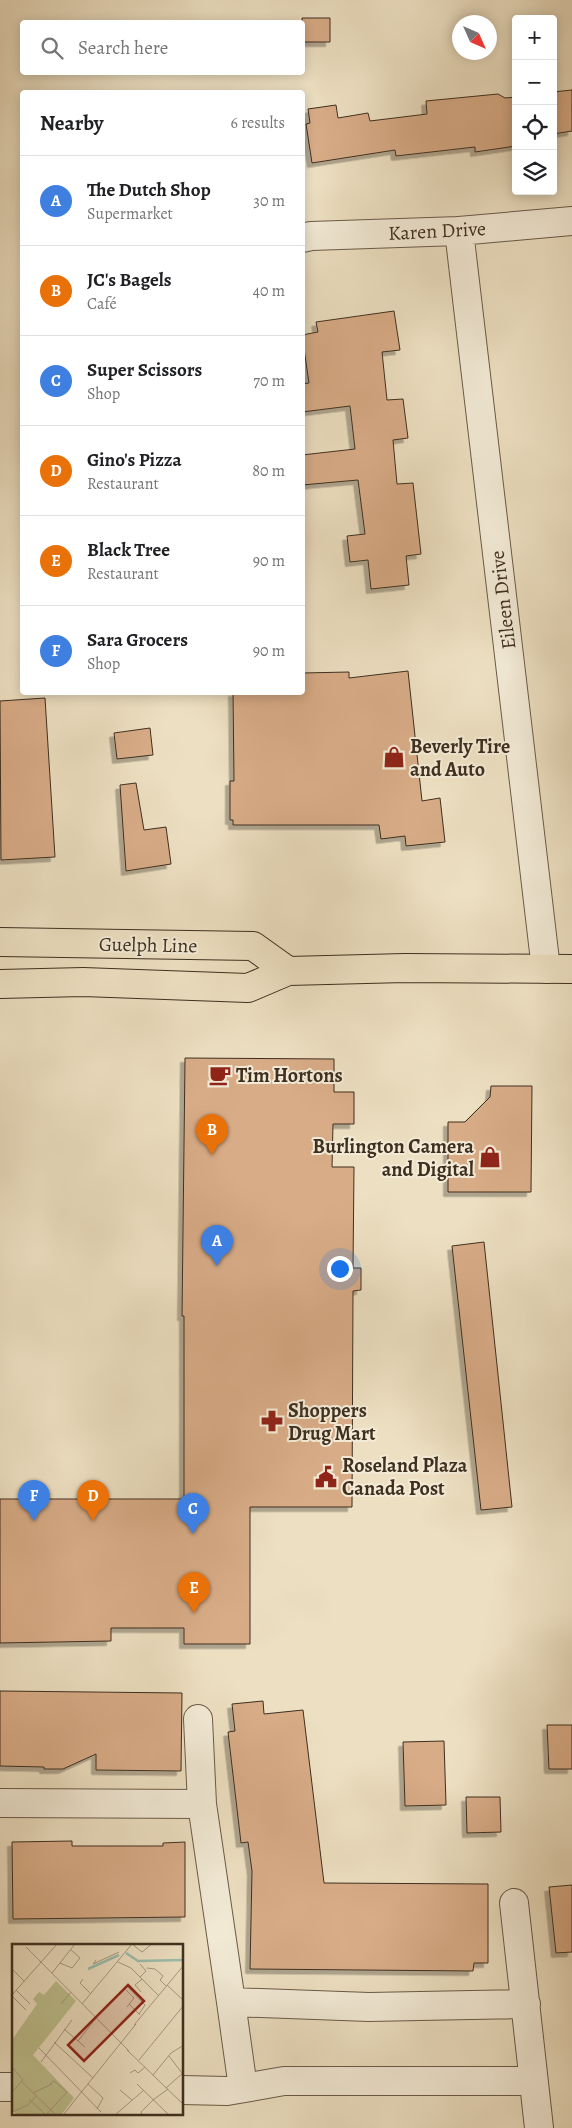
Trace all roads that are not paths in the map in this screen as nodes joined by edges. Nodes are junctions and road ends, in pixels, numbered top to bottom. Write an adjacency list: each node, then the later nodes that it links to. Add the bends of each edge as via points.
1 (572, 221): 2 (street, Karen Drive)
2 (459, 231): 3 (street, Karen Drive); 5 (street, Eileen Drive)
3 (305, 237)
4 (0, 942): 6 (main road, Guelph Line, via 254,946)
5 (559, 969): 6 (main road, Guelph Line)
6 (288, 971): 7 (main road, Guelph Line, via 248,988 83,982)
7 (0, 984)
8 (198, 1719): 10 (street)
9 (0, 1804): 10 (street)
10 (202, 1804): 12 (street)
11 (514, 1903): 13 (street)
12 (231, 2002): 13 (street, via 369,2007); 15 (street)
13 (526, 2004): 14 (street)
14 (533, 2081): 15 (street, via 284,2081); 17 (street)
15 (243, 2088): 16 (street)
16 (184, 2090)
17 (539, 2128)

